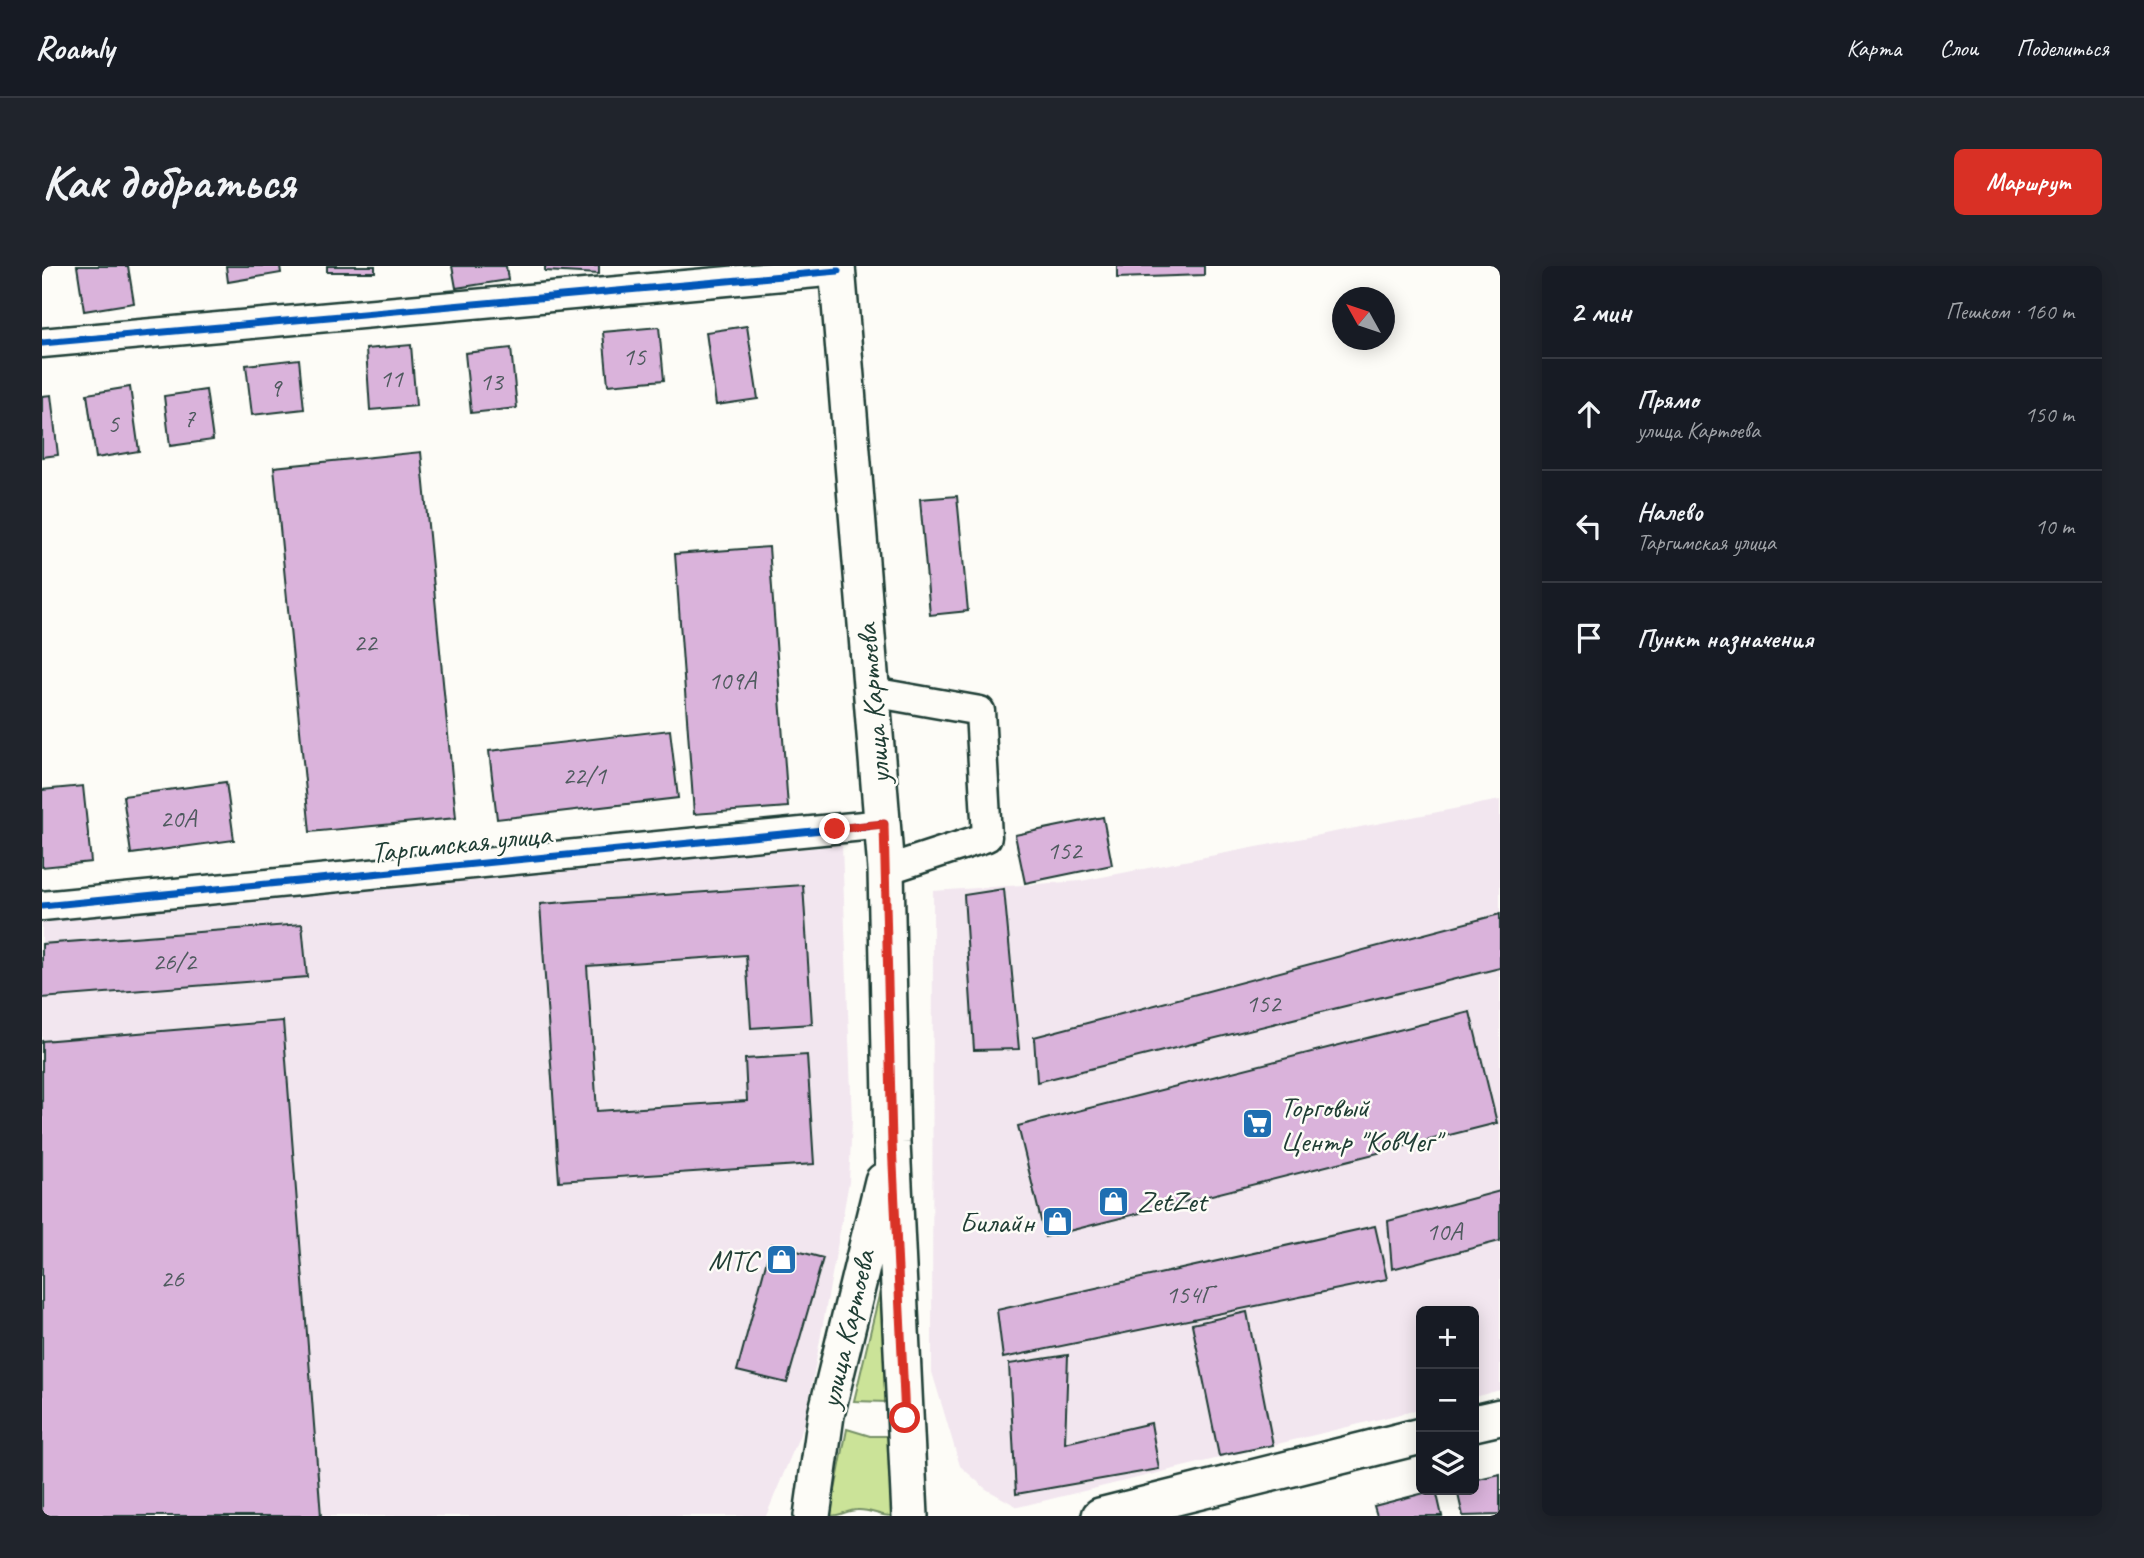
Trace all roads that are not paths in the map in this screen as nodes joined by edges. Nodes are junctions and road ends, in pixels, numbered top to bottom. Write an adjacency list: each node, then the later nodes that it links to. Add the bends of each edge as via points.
1 (838, 269): 2 (street); 3 (main road, улица Картоева)
2 (42, 343)
3 (872, 692): 4 (main road, улица Картоева); 5 (street, via 980,711 987,837)
4 (884, 824): 5 (main road, улица Картоева); 6 (street, Таргимская улица)
5 (886, 870): 7 (main road, улица Картоева)
6 (42, 906)
7 (892, 1143): 11 (main road, улица Картоева, via 826,1415); 12 (main road, улица Картоева)
8 (1500, 1416): 9 (main road)
9 (1479, 1422)
10 (1416, 1437): 13 (main road)
11 (812, 1516)
12 (910, 1516)
13 (1107, 1516)

